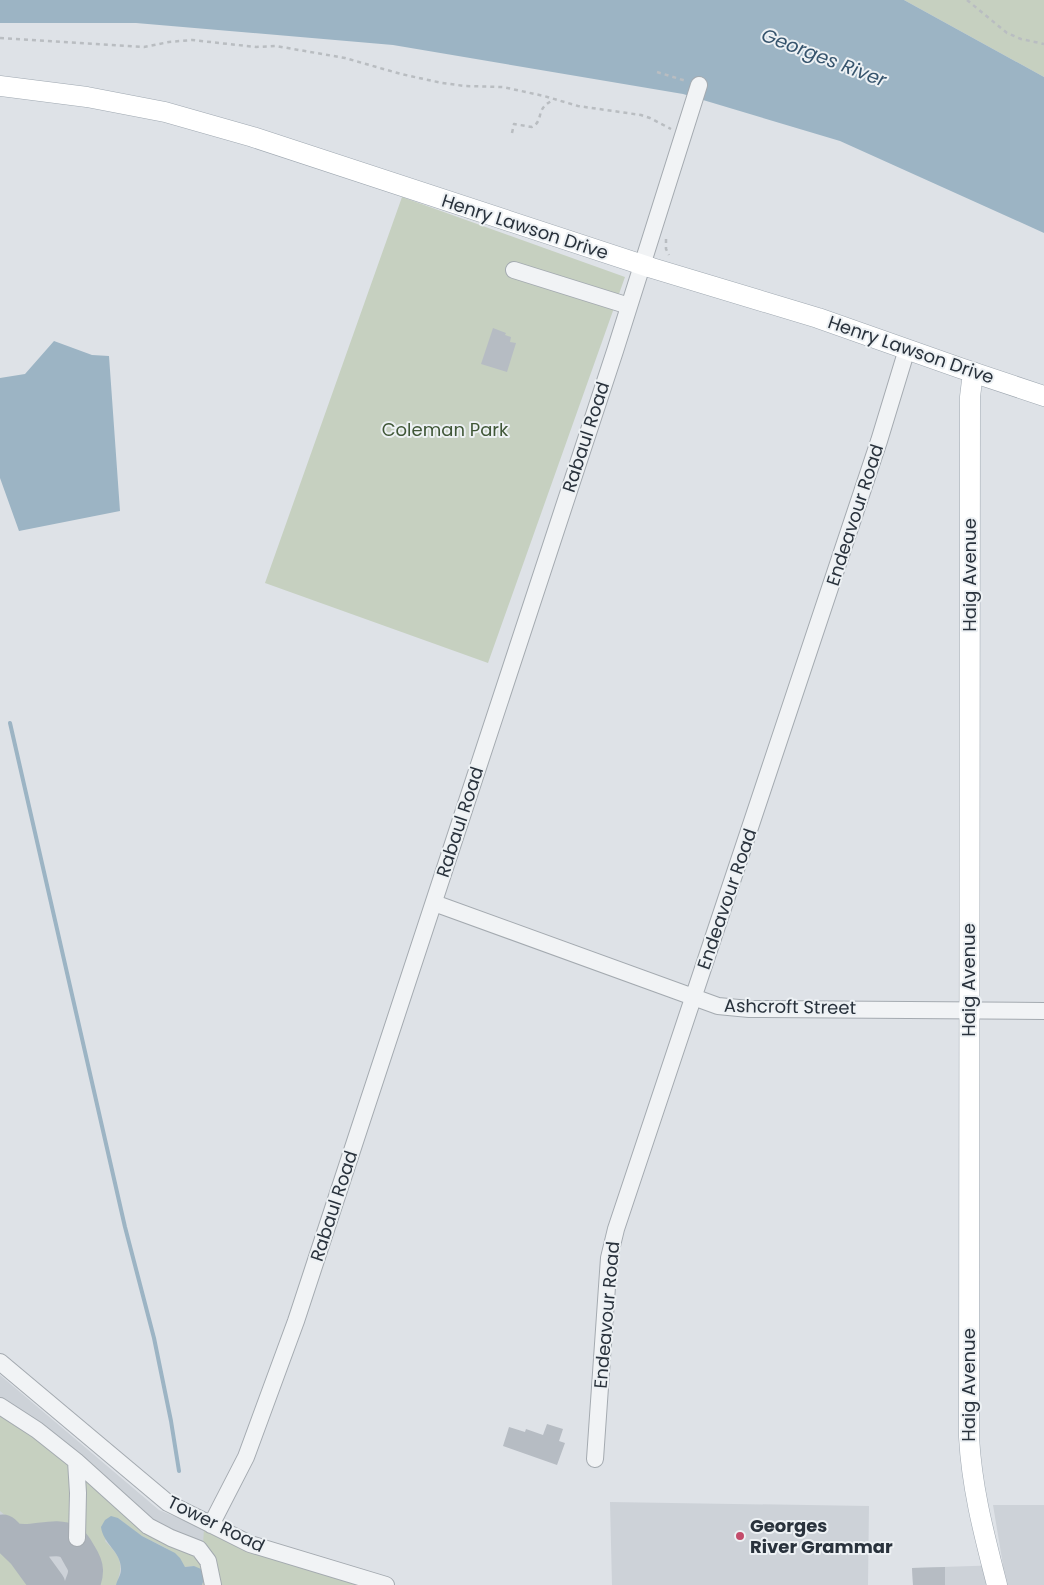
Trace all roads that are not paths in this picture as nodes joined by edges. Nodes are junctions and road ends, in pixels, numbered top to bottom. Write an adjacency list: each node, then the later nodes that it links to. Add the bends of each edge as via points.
1 (693, 83): 3 (street, Rabaul Road, via 691,111)
2 (0, 86): 3 (main road, Henry Lawson Drive, via 87,96 253,137)
3 (642, 265): 5 (street, Rabaul Road); 6 (main road, Henry Lawson Drive)
4 (514, 270): 5 (street)
5 (629, 306): 9 (street, Rabaul Road)
6 (907, 348): 7 (main road, Henry Lawson Drive); 10 (street, Endeavour Road)
7 (973, 372): 8 (main road, Henry Lawson Drive); 11 (main road, Haig Avenue, via 970,397)
8 (1044, 396)
9 (434, 903): 10 (street, Ashcroft Street); 17 (street, Rabaul Road, via 296,1321 246,1456)
10 (693, 998): 11 (street, Ashcroft Street, via 738,1009); 15 (street, Endeavour Road, via 612,1243)
11 (969, 1010): 12 (street, Ashcroft Street); 22 (main road, Haig Avenue, via 969,1437 977,1508)
12 (1044, 1011)
13 (0, 1362): 17 (street, Tower Road, via 168,1503)
14 (0, 1406): 16 (street, via 37,1430)
15 (595, 1459)
16 (76, 1462): 18 (street); 19 (street, via 148,1526)
17 (207, 1523): 19 (street, Rabaul Road); 21 (street, Tower Road, via 262,1548)
18 (77, 1538)
19 (193, 1546): 20 (street, via 208,1561)
20 (214, 1585)
21 (386, 1585)
22 (997, 1585)

